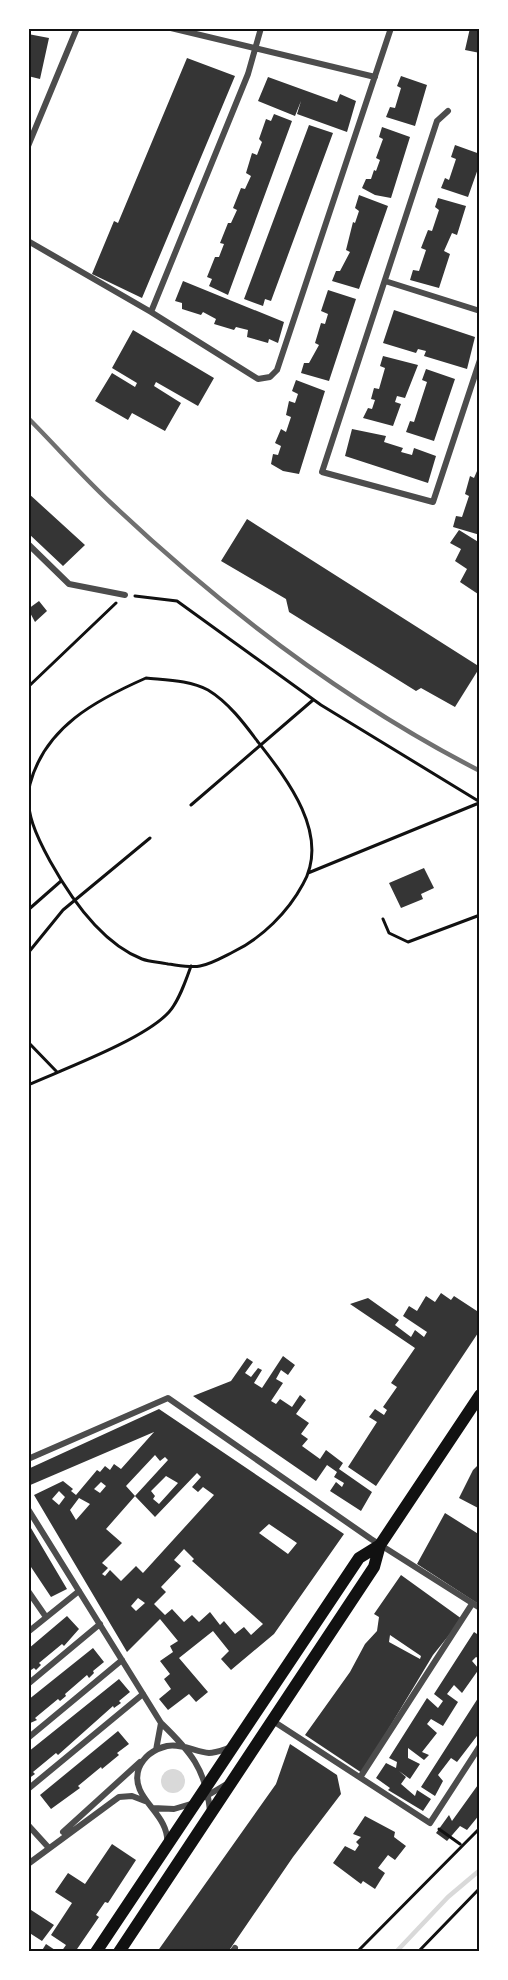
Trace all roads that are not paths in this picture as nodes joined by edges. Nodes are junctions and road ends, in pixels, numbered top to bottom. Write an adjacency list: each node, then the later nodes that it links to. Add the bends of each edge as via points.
1 (77, 28): 8 (street)
2 (171, 28): 5 (street)
3 (261, 28): 5 (street)
4 (391, 28): 6 (street)
5 (256, 49): 6 (street); 12 (street)
6 (375, 77): 12 (street, via 277,370 270,378 258,379)
7 (448, 111): 10 (street, via 437,121)
8 (28, 146)
9 (28, 241): 12 (street)
10 (384, 281): 11 (street); 14 (street, via 322,472 433,502)
11 (480, 311)
12 (151, 312)
13 (480, 360): 14 (street)
14 (478, 369)
15 (28, 544): 16 (street, via 69,584)
16 (125, 595)
17 (480, 1395): 20 (main road)
18 (28, 1459): 20 (street, via 168,1398)
19 (28, 1509): 22 (street)
20 (376, 1542): 23 (street); 31 (main road, via 374,1567); 35 (main road, via 359,1557)
21 (28, 1591): 25 (street)
22 (79, 1591): 25 (street); 26 (street)
23 (472, 1604): 24 (street); 39 (street)
24 (480, 1608)
25 (46, 1617): 27 (street)
26 (100, 1624): 28 (street); 29 (street)
27 (28, 1632)
28 (122, 1660): 30 (street); 33 (street)
29 (28, 1684)
30 (143, 1694): 32 (street); 41 (street)
31 (273, 1721): 39 (street); 40 (main road)
32 (161, 1723): 36 (street); 37 (street)
33 (28, 1738)
34 (480, 1746): 39 (street, via 430,1822)
35 (232, 1747): 36 (street, via 210,1753); 42 (main road)
36 (186, 1748): 37 (street, via 170,1745); 42 (street, via 199,1765)
37 (156, 1750): 38 (street)
38 (142, 1760): 43 (street, via 136,1775); 48 (street)
39 (361, 1776)
40 (233, 1781): 42 (street); 46 (main road)
41 (28, 1789)
42 (207, 1792): 44 (main road); 46 (street)
43 (145, 1801): 45 (street); 48 (street, via 119,1797)
44 (196, 1802): 45 (street, via 174,1809); 49 (main road)
45 (153, 1808): 49 (street, via 165,1827)
46 (210, 1815): 52 (main road)
47 (28, 1825): 48 (street)
48 (48, 1848): 50 (street)
49 (166, 1850): 51 (main road)
50 (28, 1864)
51 (96, 1952)
52 (119, 1952)

